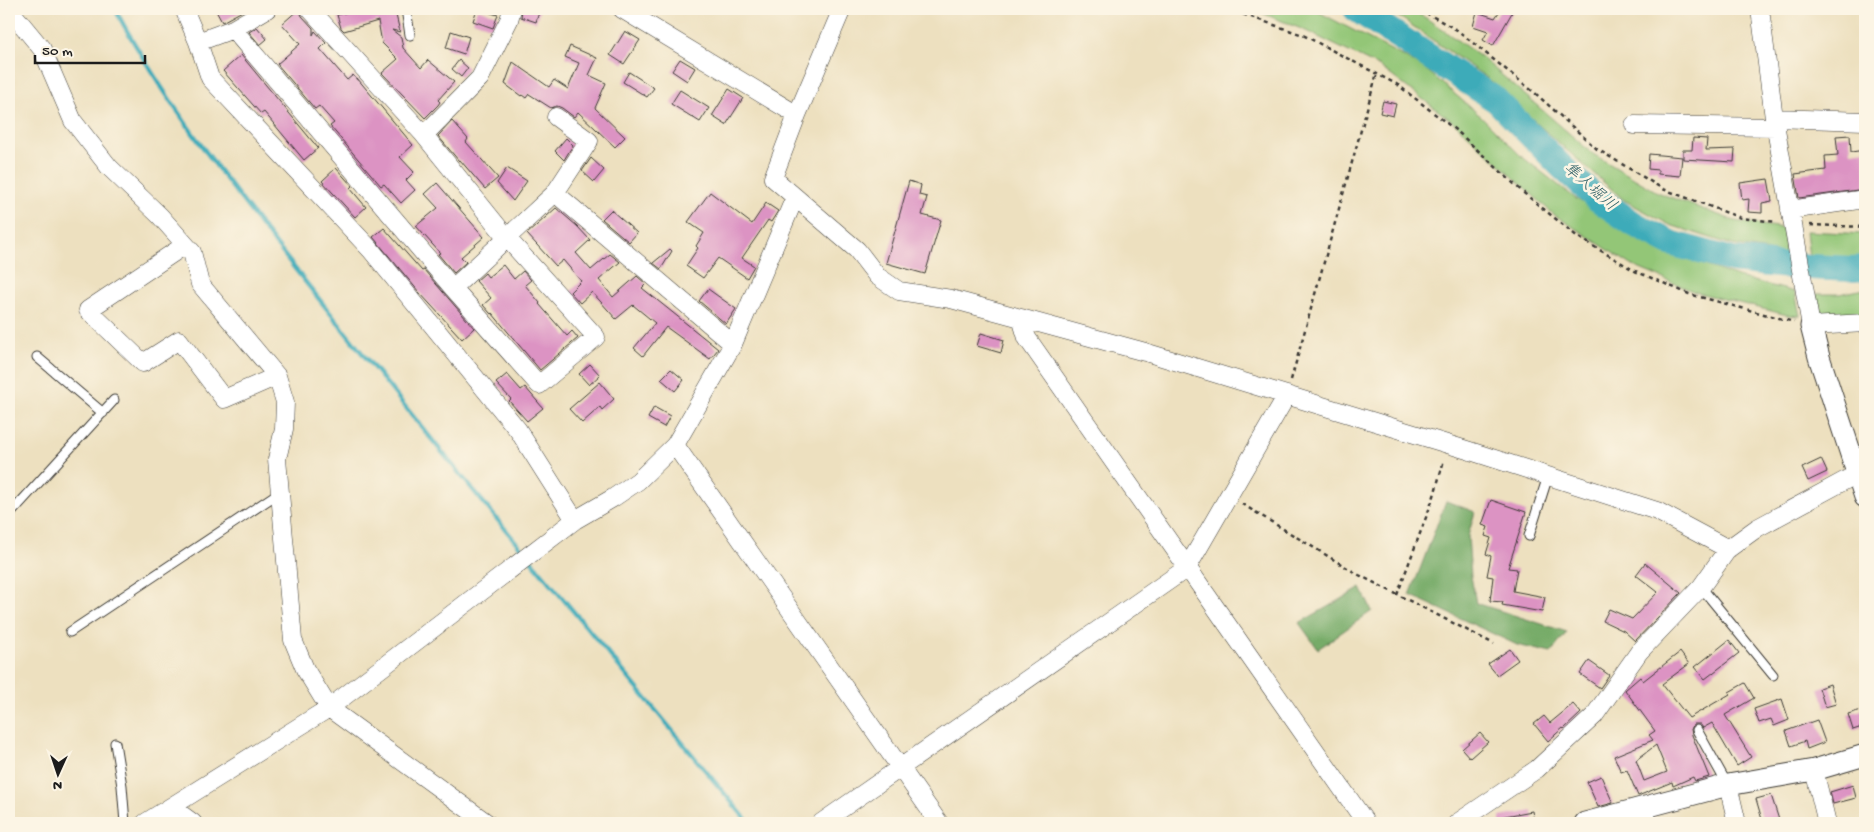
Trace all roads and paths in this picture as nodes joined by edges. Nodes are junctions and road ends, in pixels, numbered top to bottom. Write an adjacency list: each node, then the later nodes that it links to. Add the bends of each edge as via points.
1 (9, 9): 28 (street, via 42,49 73,121 109,167)
2 (184, 9): 14 (street)
3 (267, 9): 12 (street)
4 (310, 9): 21 (street)
5 (406, 9): 13 (lane)
6 (512, 9): 21 (street, via 480,78)
7 (622, 9): 16 (street)
8 (842, 9): 16 (street)
9 (1228, 9): 15 (path, via 1303,35)
10 (1420, 9): 25 (path, via 1457,30 1535,93 1597,149 1663,189 1741,218)
11 (1760, 9): 19 (street)
12 (232, 29): 14 (street); 29 (street)
13 (410, 35)
14 (198, 42): 48 (street, via 210,78 371,250 518,430)
15 (1377, 73): 32 (path, via 1398,85 1458,132 1525,194 1578,237 1635,270 1689,294); 36 (path)
16 (797, 115): 23 (street, via 773,178)
17 (556, 118): 22 (street, via 589,141)
18 (1865, 121): 19 (street)
19 (1775, 122): 20 (street); 25 (street)
20 (1634, 126)
21 (424, 135): 27 (street)
22 (555, 193): 27 (street); 33 (street)
23 (795, 196): 30 (street, via 857,250 877,276 899,291 951,299); 33 (street)
24 (1865, 198): 25 (street)
25 (1791, 217): 26 (path); 32 (street)
26 (1865, 227)
27 (507, 238): 29 (street); 29 (street, via 596,337 539,385)
28 (185, 245): 35 (street, via 192,252 200,284); 35 (street, via 88,310 143,363 179,340 224,399)
29 (453, 288)
30 (1021, 318): 36 (street); 51 (street, via 1027,338)
31 (1865, 323): 32 (street)
32 (1811, 326): 41 (street)
33 (732, 344): 40 (street)
34 (37, 357): 38 (lane)
35 (276, 376): 43 (street, via 285,402 284,429 277,459)
36 (1287, 395): 39 (street); 44 (street)
37 (114, 400): 38 (lane)
38 (103, 413): 47 (lane)
39 (1449, 444): 42 (street); 53 (path, via 1434,496)
40 (675, 445): 48 (street, via 638,481); 61 (street)
41 (1856, 474): 45 (street); 50 (street, via 1756,528)
42 (1548, 476): 49 (lane); 50 (street, via 1657,511)
43 (280, 492): 54 (lane); 57 (street, via 293,640 305,669)
44 (1229, 495): 51 (street); 53 (path, via 1359,576)
45 (1865, 497)
46 (9, 500): 47 (lane)
47 (10, 514)
48 (575, 520): 57 (street)
49 (1529, 536)
50 (1728, 549): 52 (street)
51 (1187, 568): 61 (street); 72 (street)
52 (1701, 587): 56 (lane); 73 (street, via 1638,652 1594,716 1537,768)
53 (1397, 595): 55 (path)
54 (70, 632)
55 (1494, 644)
56 (1773, 675)
57 (329, 708): 64 (street); 69 (street)
58 (1697, 730): 63 (lane)
59 (115, 743): 66 (lane)
60 (1865, 755): 62 (street)
61 (901, 769): 70 (street); 71 (street)
62 (1814, 770): 63 (street); 76 (street)
63 (1728, 785): 65 (street); 75 (street)
64 (171, 807): 67 (street); 68 (street)
65 (1646, 815): 74 (street)
66 (125, 823)
67 (145, 823)
68 (193, 823)
69 (487, 823)
70 (821, 823)
71 (939, 823)
72 (1366, 823)
73 (1457, 823)
74 (1585, 823)
75 (1737, 823)
76 (1827, 823)

